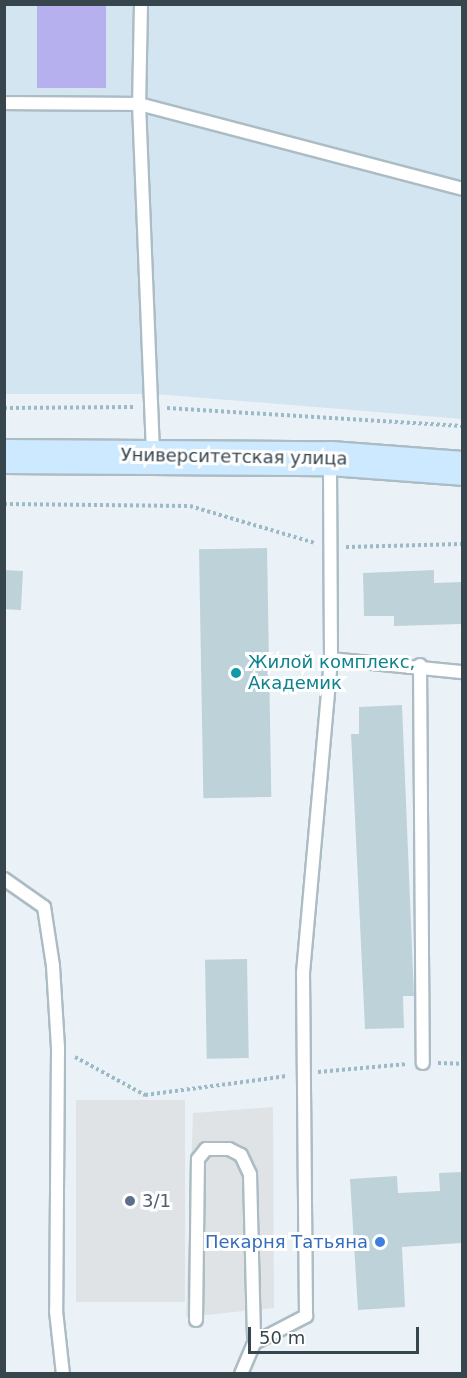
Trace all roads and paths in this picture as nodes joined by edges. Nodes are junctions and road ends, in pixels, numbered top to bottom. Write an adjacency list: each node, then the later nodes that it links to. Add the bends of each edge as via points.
1 (141, 4): 3 (lane)
2 (4, 103): 3 (lane)
3 (139, 104): 4 (lane); 5 (lane)
4 (462, 189)
5 (154, 407): 6 (path); 7 (path); 8 (lane)
6 (4, 408)
7 (462, 426)
8 (153, 454): 9 (main road, Университетская улица); 10 (main road, Университетская улица)
9 (4, 456)
10 (330, 458): 11 (main road, Университетская улица); 14 (lane)
11 (462, 468)
12 (4, 504): 14 (path, via 190,506)
13 (462, 544): 14 (path)
14 (330, 547): 15 (lane)
15 (331, 659): 16 (lane); 22 (lane, via 303,973)
16 (420, 665): 17 (lane); 20 (lane)
17 (462, 672)
18 (4, 879): 19 (lane, via 44,907)
19 (58, 1048): 22 (path, via 146,1095); 25 (lane, via 56,1311)
20 (423, 1063): 21 (path); 22 (path)
21 (462, 1064)
22 (307, 1074): 24 (lane, via 306,1316)
23 (196, 1320): 24 (lane, via 198,1159 206,1149 230,1149 242,1155 250,1174)
24 (254, 1343): 26 (lane)
25 (63, 1374)
26 (242, 1374)

